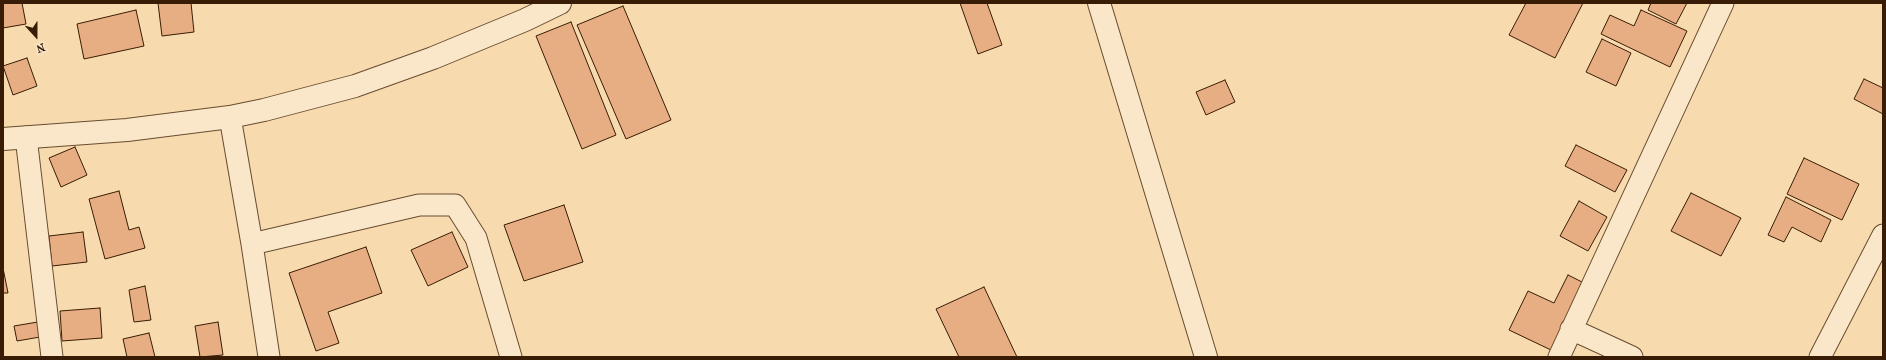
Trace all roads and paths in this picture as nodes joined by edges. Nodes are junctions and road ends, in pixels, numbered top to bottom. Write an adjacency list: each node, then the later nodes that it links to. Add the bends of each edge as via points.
1 (560, 3): 4 (street, via 433,58 355,86)
2 (1099, 3): 13 (street)
3 (1724, 3): 9 (street)
4 (230, 117): 6 (street, via 127,130); 8 (street)
5 (3, 138): 6 (street)
6 (26, 138): 10 (street)
7 (1883, 235): 16 (street)
8 (252, 244): 11 (street); 12 (street, via 419,205 455,205 476,238)
9 (1571, 329): 14 (street); 15 (street)
10 (52, 357)
11 (269, 357)
12 (512, 357)
13 (1206, 357)
14 (1559, 357)
15 (1632, 357)
16 (1820, 357)

